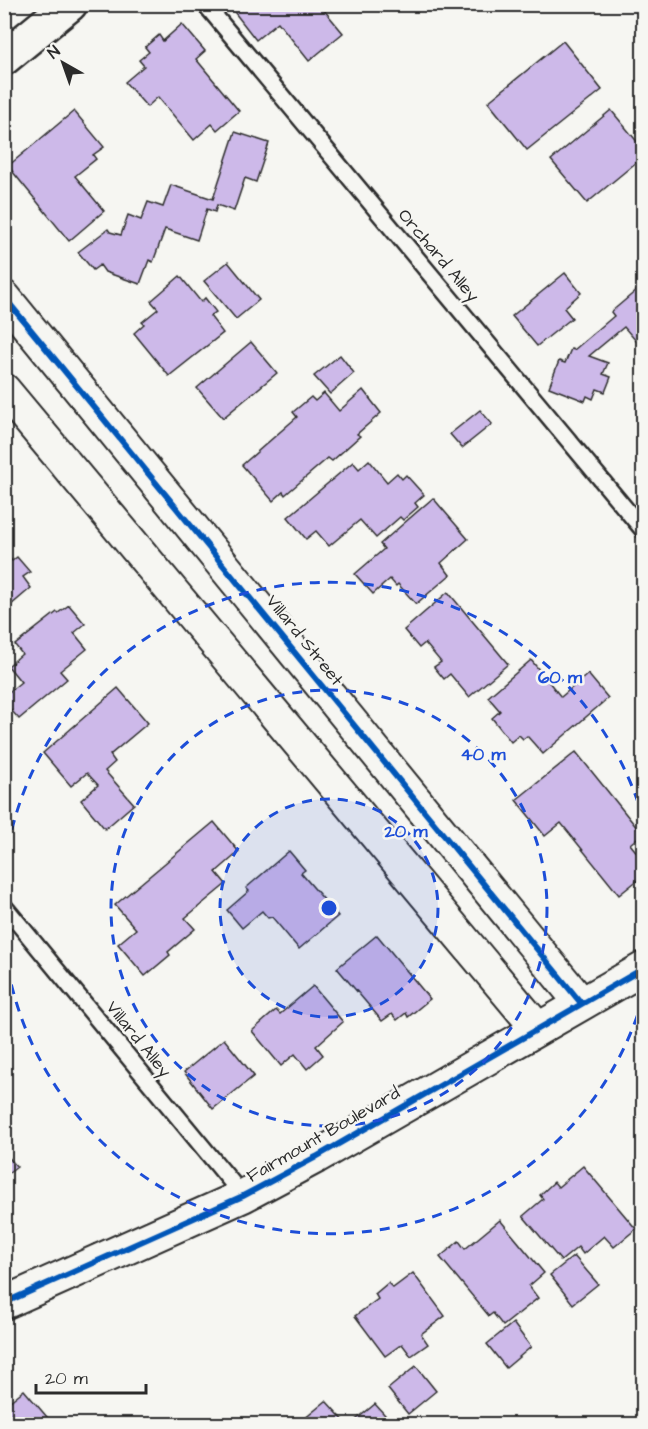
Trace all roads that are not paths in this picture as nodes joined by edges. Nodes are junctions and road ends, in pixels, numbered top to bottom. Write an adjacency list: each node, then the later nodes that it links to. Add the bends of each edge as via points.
1 (70, 4): 3 (street)
2 (205, 4): 6 (lane, Orchard Alley)
3 (4, 58)
4 (4, 297): 9 (street, Villard Street)
5 (4, 390): 10 (street)
6 (644, 531)
7 (4, 906): 11 (lane, Villard Alley)
8 (644, 968): 9 (street, Fairmount Boulevard)
9 (581, 1003): 10 (street, Fairmount Boulevard)
10 (537, 1028): 11 (street, Fairmount Boulevard)
11 (243, 1196): 12 (street, Fairmount Boulevard)
12 (4, 1303)

